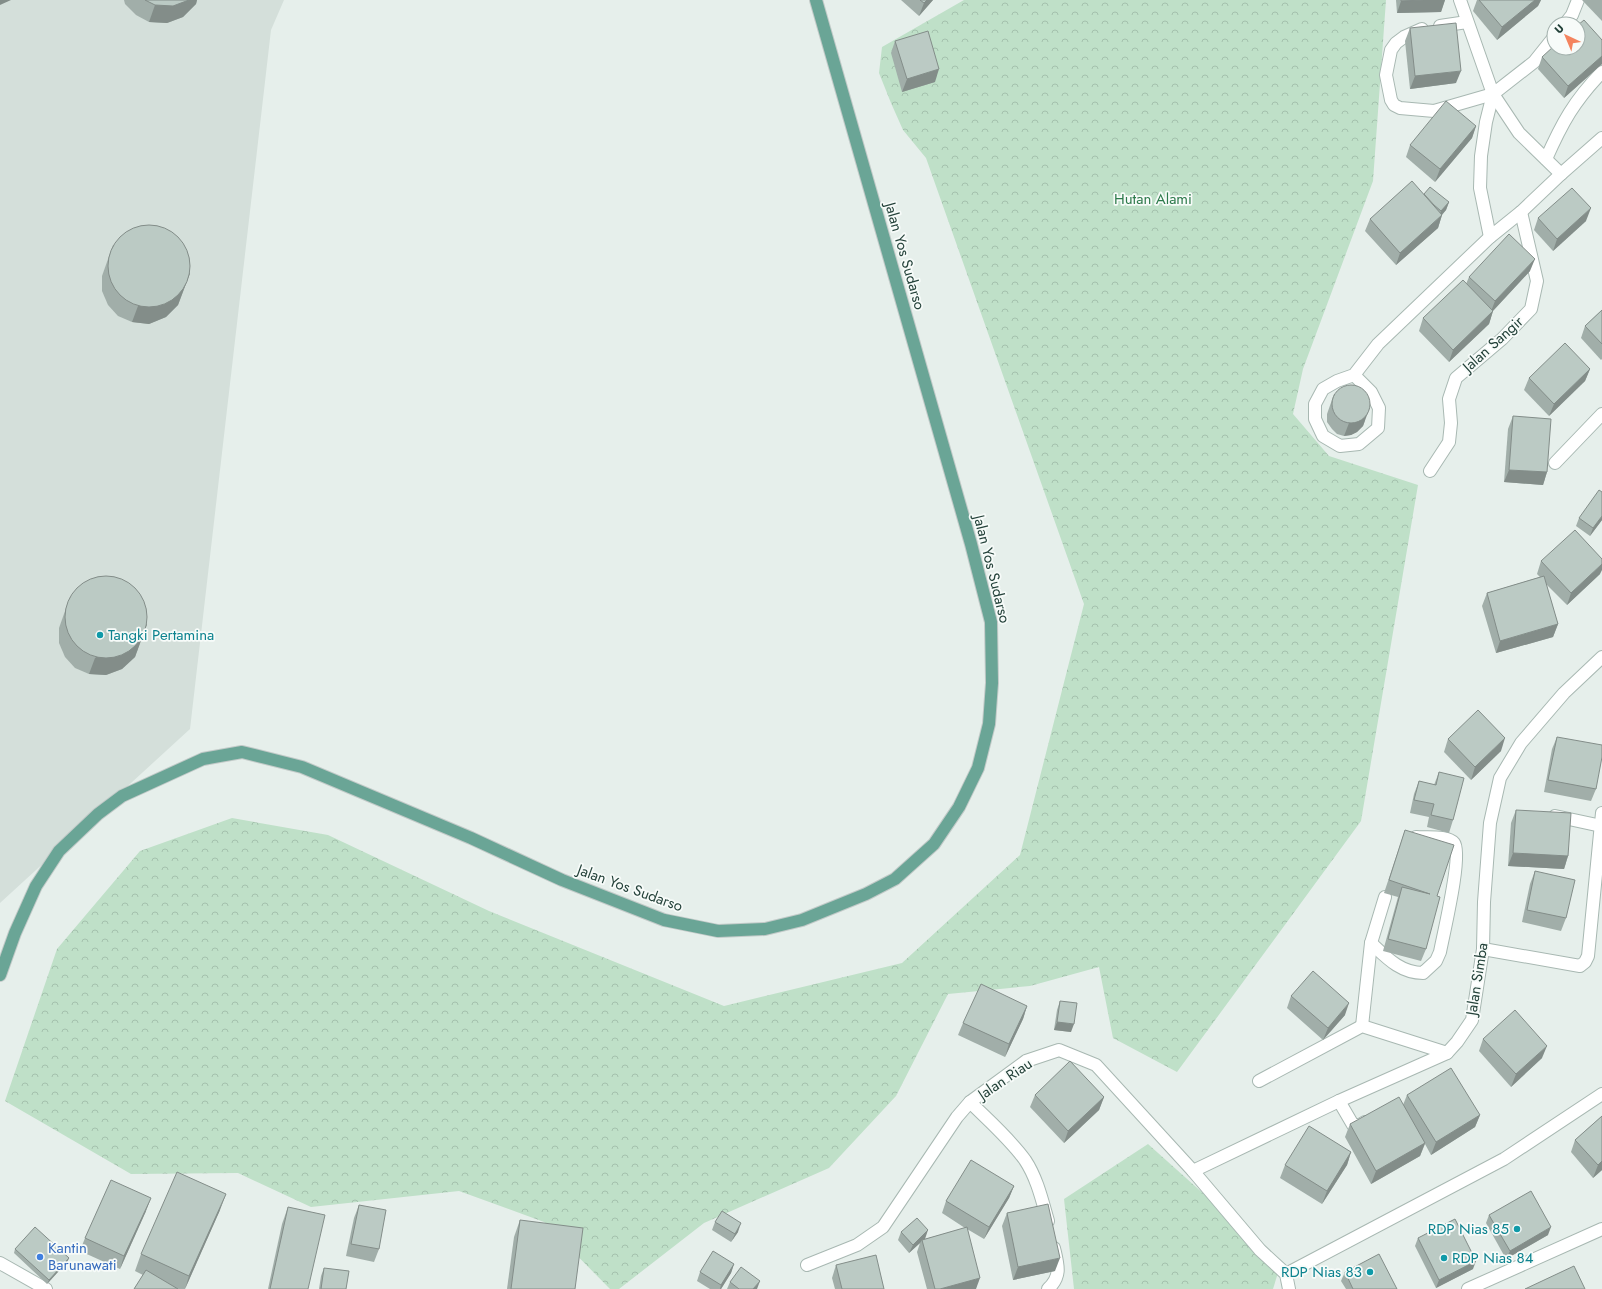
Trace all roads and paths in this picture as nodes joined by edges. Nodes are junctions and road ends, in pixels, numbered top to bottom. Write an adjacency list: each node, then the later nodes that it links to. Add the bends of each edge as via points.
1 (816, 0): 25 (main road, Jalan Yos Sudarso, via 991,622 992,683 989,724 978,768 958,807 934,844 895,879 866,894 802,920 766,929 718,931 664,920 562,880 471,838 302,768 242,752 203,759 122,796 98,814 59,851 36,886)
2 (1460, 0): 5 (street)
3 (1578, 0): 4 (street)
4 (1571, 16)
5 (1467, 22): 8 (street); 8 (street, via 1421,29 1396,43 1391,50 1386,75 1391,100 1400,108 1434,111)
6 (1546, 47): 8 (street, via 1534,62)
7 (1602, 72): 10 (street, via 1571,108)
8 (1493, 94): 10 (street, via 1519,133); 13 (street, via 1481,156 1480,188)
9 (1602, 138): 11 (street)
10 (1546, 159): 11 (street)
11 (1561, 174): 12 (street)
12 (1521, 212): 13 (street); 17 (street, Jalan Sangir, via 1536,281 1531,309 1456,378 1449,399 1449,442)
13 (1490, 237): 14 (street, via 1378,344)
14 (1354, 375): 14 (street, via 1323,389 1315,404 1315,419 1323,436 1340,446 1359,444 1378,428 1379,408 1371,392)
15 (1602, 414): 16 (street)
16 (1556, 463)
17 (1430, 471)
18 (1602, 657): 24 (street, Jalan Simba, via 1564,693 1526,738 1500,778 1490,823)
19 (1544, 814): 20 (street)
20 (1601, 820): 24 (street, via 1588,956 1585,962 1580,966)
21 (1407, 837): 23 (street, via 1447,839 1454,842 1458,852 1440,952 1431,968 1423,973 1416,973 1395,965)
22 (1385, 897): 23 (street)
23 (1371, 943): 26 (street)
24 (1483, 949): 27 (street, Jalan Simba, via 1472,1020)
25 (0, 975)
26 (1362, 1026): 27 (street); 28 (street)
27 (1448, 1053): 30 (street, Jalan Simba)
28 (1259, 1080)
29 (1602, 1094): 37 (street, via 1504,1159)
30 (1339, 1101): 32 (street, via 1353,1125 1360,1125); 33 (street, Jalan Simba)
31 (970, 1102): 33 (street, Jalan Riau, via 1026,1061 1058,1050 1096,1064); 36 (street, Jalan Riau, via 957,1117 883,1227 857,1245); 39 (street, via 1025,1161 1039,1189 1058,1265 1058,1275)
32 (1373, 1119)
33 (1193, 1171): 37 (street, Jalan Riau, via 1260,1250)
34 (1602, 1229): 41 (street)
35 (0, 1263): 38 (street)
36 (807, 1265)
37 (1286, 1274): 40 (street)
38 (46, 1289)
39 (1048, 1289)
40 (1289, 1289)
41 (1468, 1289)

